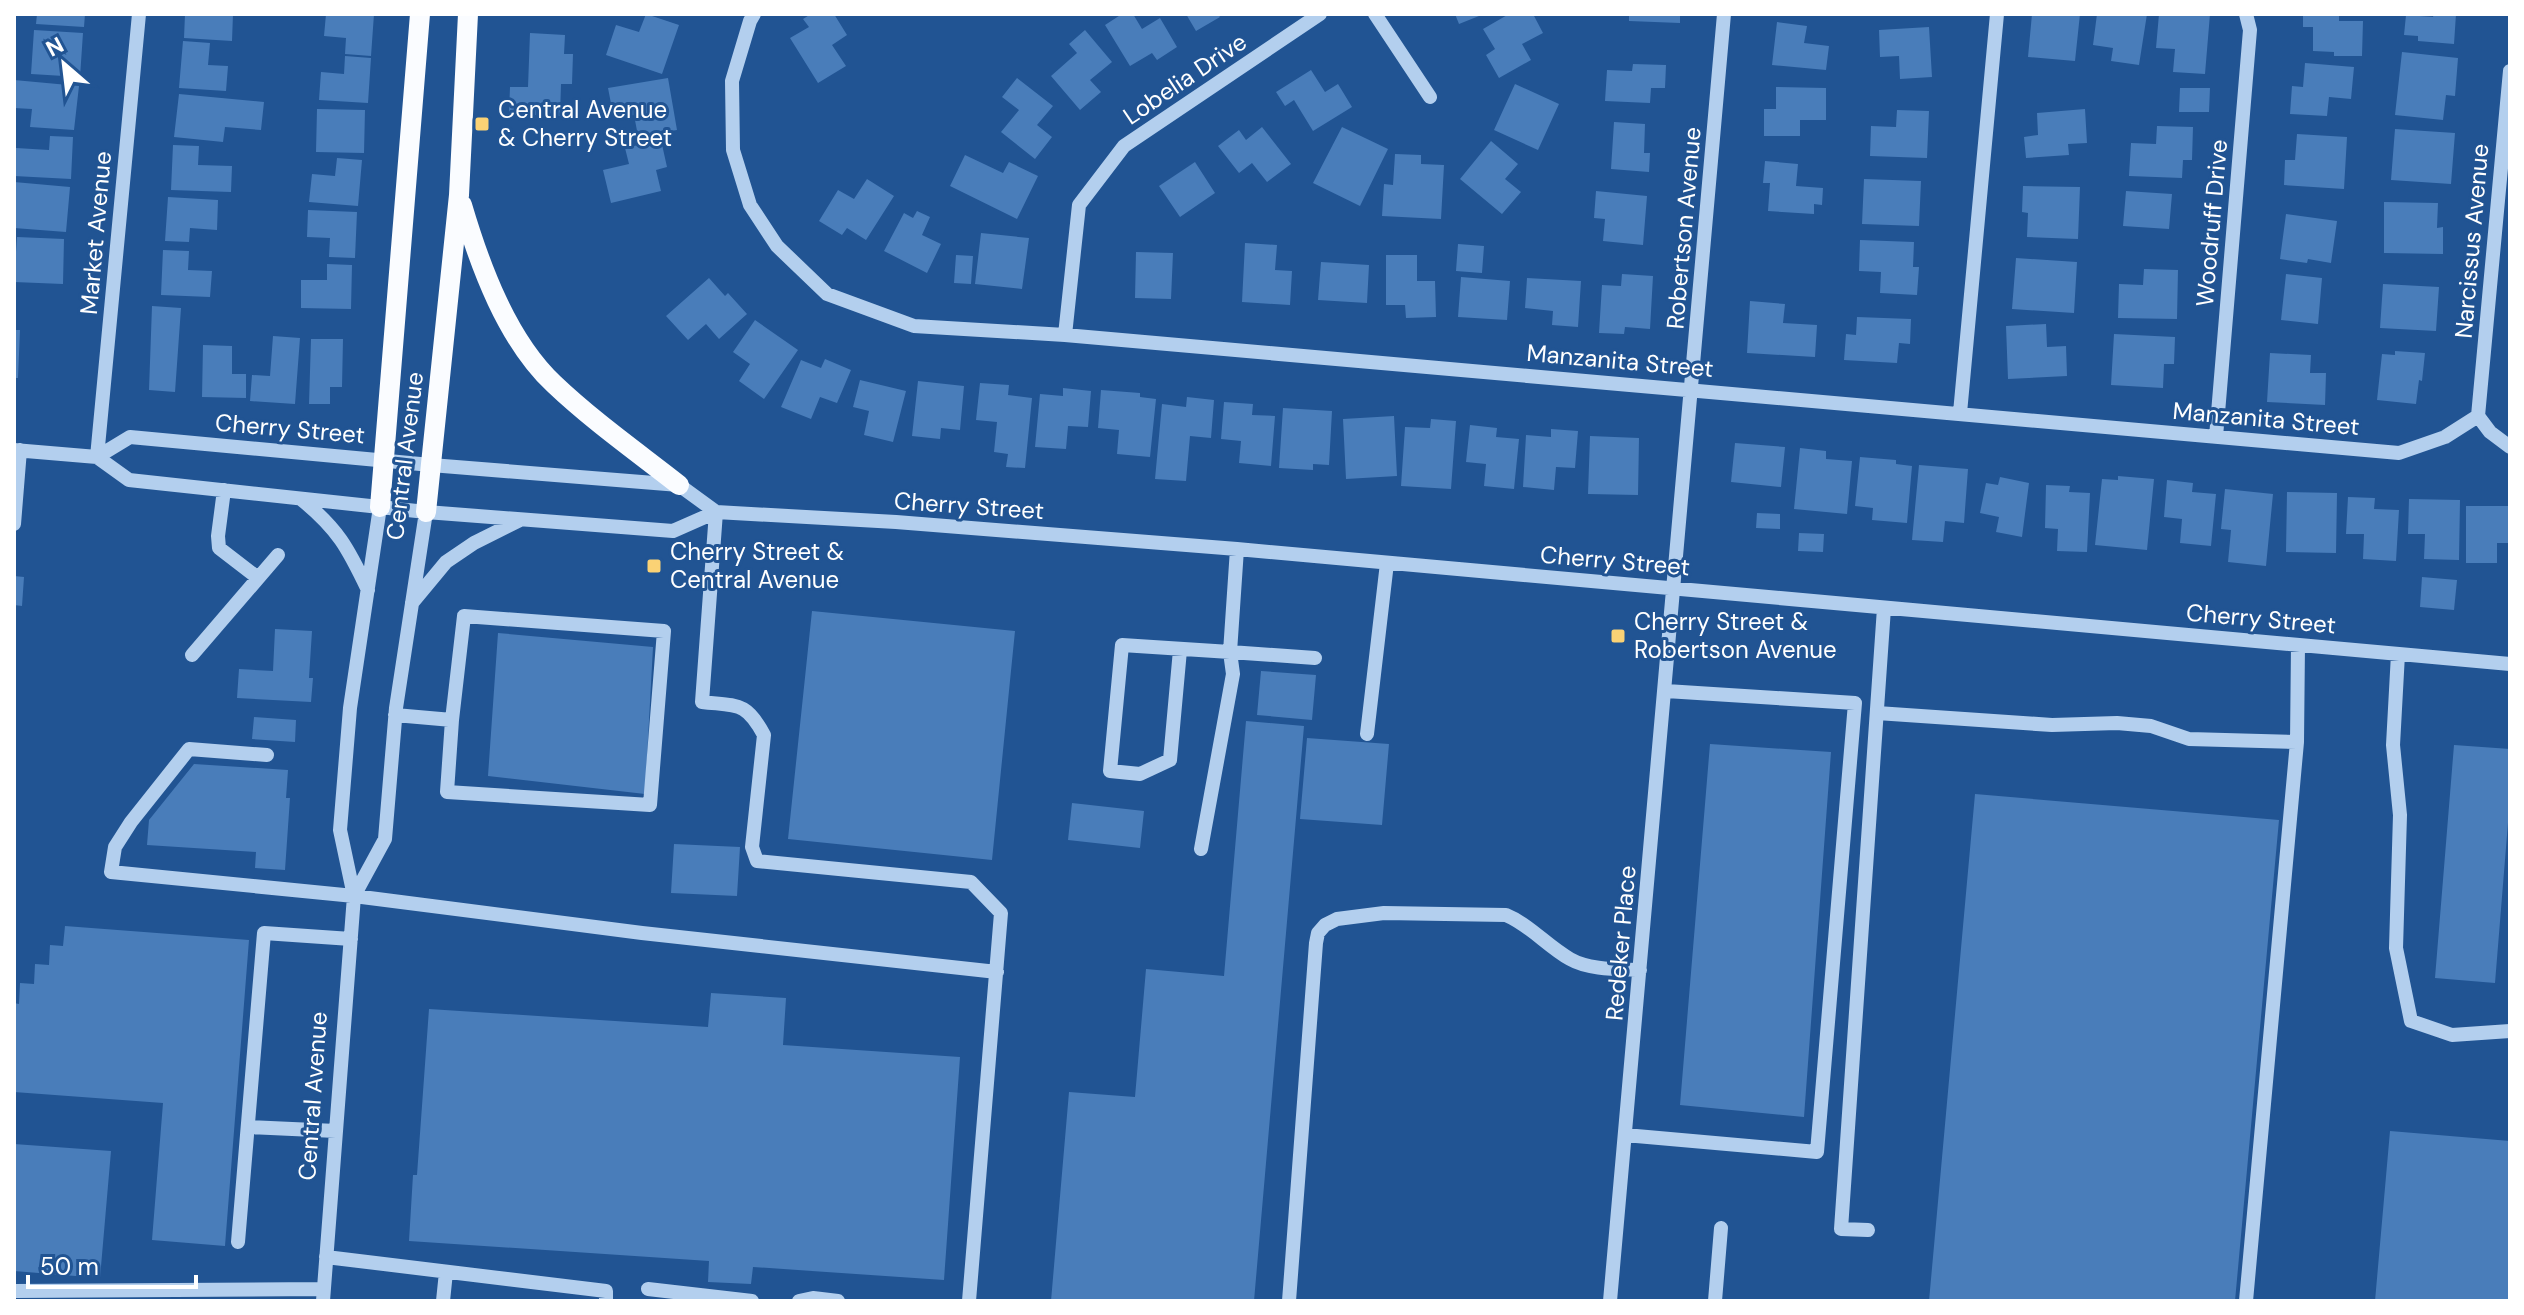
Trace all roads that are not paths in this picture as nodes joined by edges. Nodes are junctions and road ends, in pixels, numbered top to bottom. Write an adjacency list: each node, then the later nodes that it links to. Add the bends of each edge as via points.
1 (139, 14): 20 (street, Market Avenue)
2 (420, 14): 21 (main road, Central Avenue)
3 (468, 14): 12 (main road, Central Avenue)
4 (754, 14): 13 (street, Manzanita Street, via 732,81 733,150 750,205 777,246 827,294 914,326)
5 (1320, 14): 13 (street, Lobelia Drive, via 1124,146 1079,205)
6 (1375, 14): 11 (street)
7 (1724, 14): 14 (street, Robertson Avenue)
8 (1997, 14): 15 (street)
9 (2246, 14): 17 (street, Woodruff Drive, via 2250,30)
10 (2510, 71): 16 (street, Narcissus Avenue)
11 (1430, 97)
12 (459, 195): 22 (main road, Central Avenue); 23 (main road, via 478,259 512,330 552,383)
13 (1065, 335): 14 (street, Manzanita Street)
14 (1693, 389): 15 (street, Manzanita Street); 35 (street, Robertson Avenue)
15 (1960, 413): 17 (street, Manzanita Street)
16 (2478, 416): 17 (street, Manzanita Street, via 2445,437 2399,453); 18 (street)
17 (2216, 437)
18 (2510, 447)
19 (17, 450): 20 (street); 30 (street)
20 (97, 457): 21 (street, Cherry Street, via 130,437); 24 (street, Cherry Street, via 129,480)
21 (383, 459): 22 (street, Cherry Street); 26 (main road, Central Avenue)
22 (431, 465): 23 (street, Cherry Street); 27 (main road, Central Avenue)
23 (679, 485): 28 (street)
24 (224, 490): 25 (street, Cherry Street); 34 (street, via 219,548)
25 (301, 498): 26 (street, Cherry Street); 36 (street, via 339,535)
26 (380, 507): 27 (street, Cherry Street); 36 (street, Central Avenue)
27 (426, 512): 29 (street, Cherry Street); 37 (street, Central Avenue)
28 (716, 512): 29 (street, Cherry Street, via 673,531); 31 (street, Cherry Street); 57 (street, via 702,702 743,707 764,735 752,847 757,861 971,882 1001,913)
29 (521, 519): 37 (street, via 446,562)
30 (14, 524)
31 (1237, 549): 33 (street, Cherry Street); 41 (street)
32 (278, 555): 34 (street)
33 (1387, 563): 35 (street, Cherry Street); 50 (street)
34 (258, 578): 43 (street)
35 (1675, 589): 38 (street, Cherry Street); 46 (street, Redeker Place)
36 (368, 590): 54 (street, Central Avenue, via 350,708 340,830)
37 (411, 604): 48 (street, Central Avenue)
38 (1884, 608): 39 (street, Cherry Street); 47 (street)
39 (2298, 645): 42 (street, Cherry Street); 51 (street)
40 (1180, 650): 40 (street, via 1122,645 1110,771 1140,774 1170,760); 41 (street)
41 (1230, 652): 44 (street); 53 (street, via 1233,674)
42 (2398, 654): 45 (street, Cherry Street); 58 (street, via 2393,745 2400,815 2396,948 2411,1021 2452,1035)
43 (192, 655)
44 (1315, 658)
45 (2510, 664)
46 (1666, 691): 56 (street, Redeker Place); 61 (street, via 1855,703 1817,1152)
47 (1877, 713): 51 (street, via 2052,725 2117,723 2151,726 2189,739); 63 (street, via 1841,1229)
48 (395, 715): 49 (street); 54 (street, Central Avenue, via 385,839)
49 (452, 720): 49 (street, via 464,616 664,631 650,805 447,792)
50 (1367, 734)
51 (2297, 742): 79 (street)
52 (267, 755): 54 (street, via 189,749 115,847 111,872)
53 (1201, 849)
54 (354, 896): 55 (street, Central Avenue); 57 (street)
55 (351, 939): 59 (street, via 264,933); 60 (street, Central Avenue)
56 (1640, 970): 61 (street, Redeker Place); 76 (street, via 1572,961 1506,915 1384,913 1325,925 1316,943)
57 (997, 972): 75 (street)
58 (2510, 1031)
59 (249, 1127): 60 (street); 64 (street)
60 (336, 1131): 65 (street, Central Avenue)
61 (1625, 1135): 77 (street, Redeker Place)
62 (1721, 1228): 78 (street)
63 (1868, 1230)
64 (238, 1242)
65 (326, 1257): 66 (street); 69 (street, Central Avenue)
66 (446, 1272): 70 (street); 71 (street, via 606,1291)
67 (648, 1289): 72 (street)
68 (14, 1291): 69 (street)
69 (323, 1295)
70 (443, 1301)
71 (606, 1301)
72 (752, 1301)
73 (799, 1301): 74 (street)
74 (838, 1301)
75 (969, 1301)
76 (1289, 1301)
77 (1610, 1301)
78 (1715, 1301)
79 (2246, 1301)

